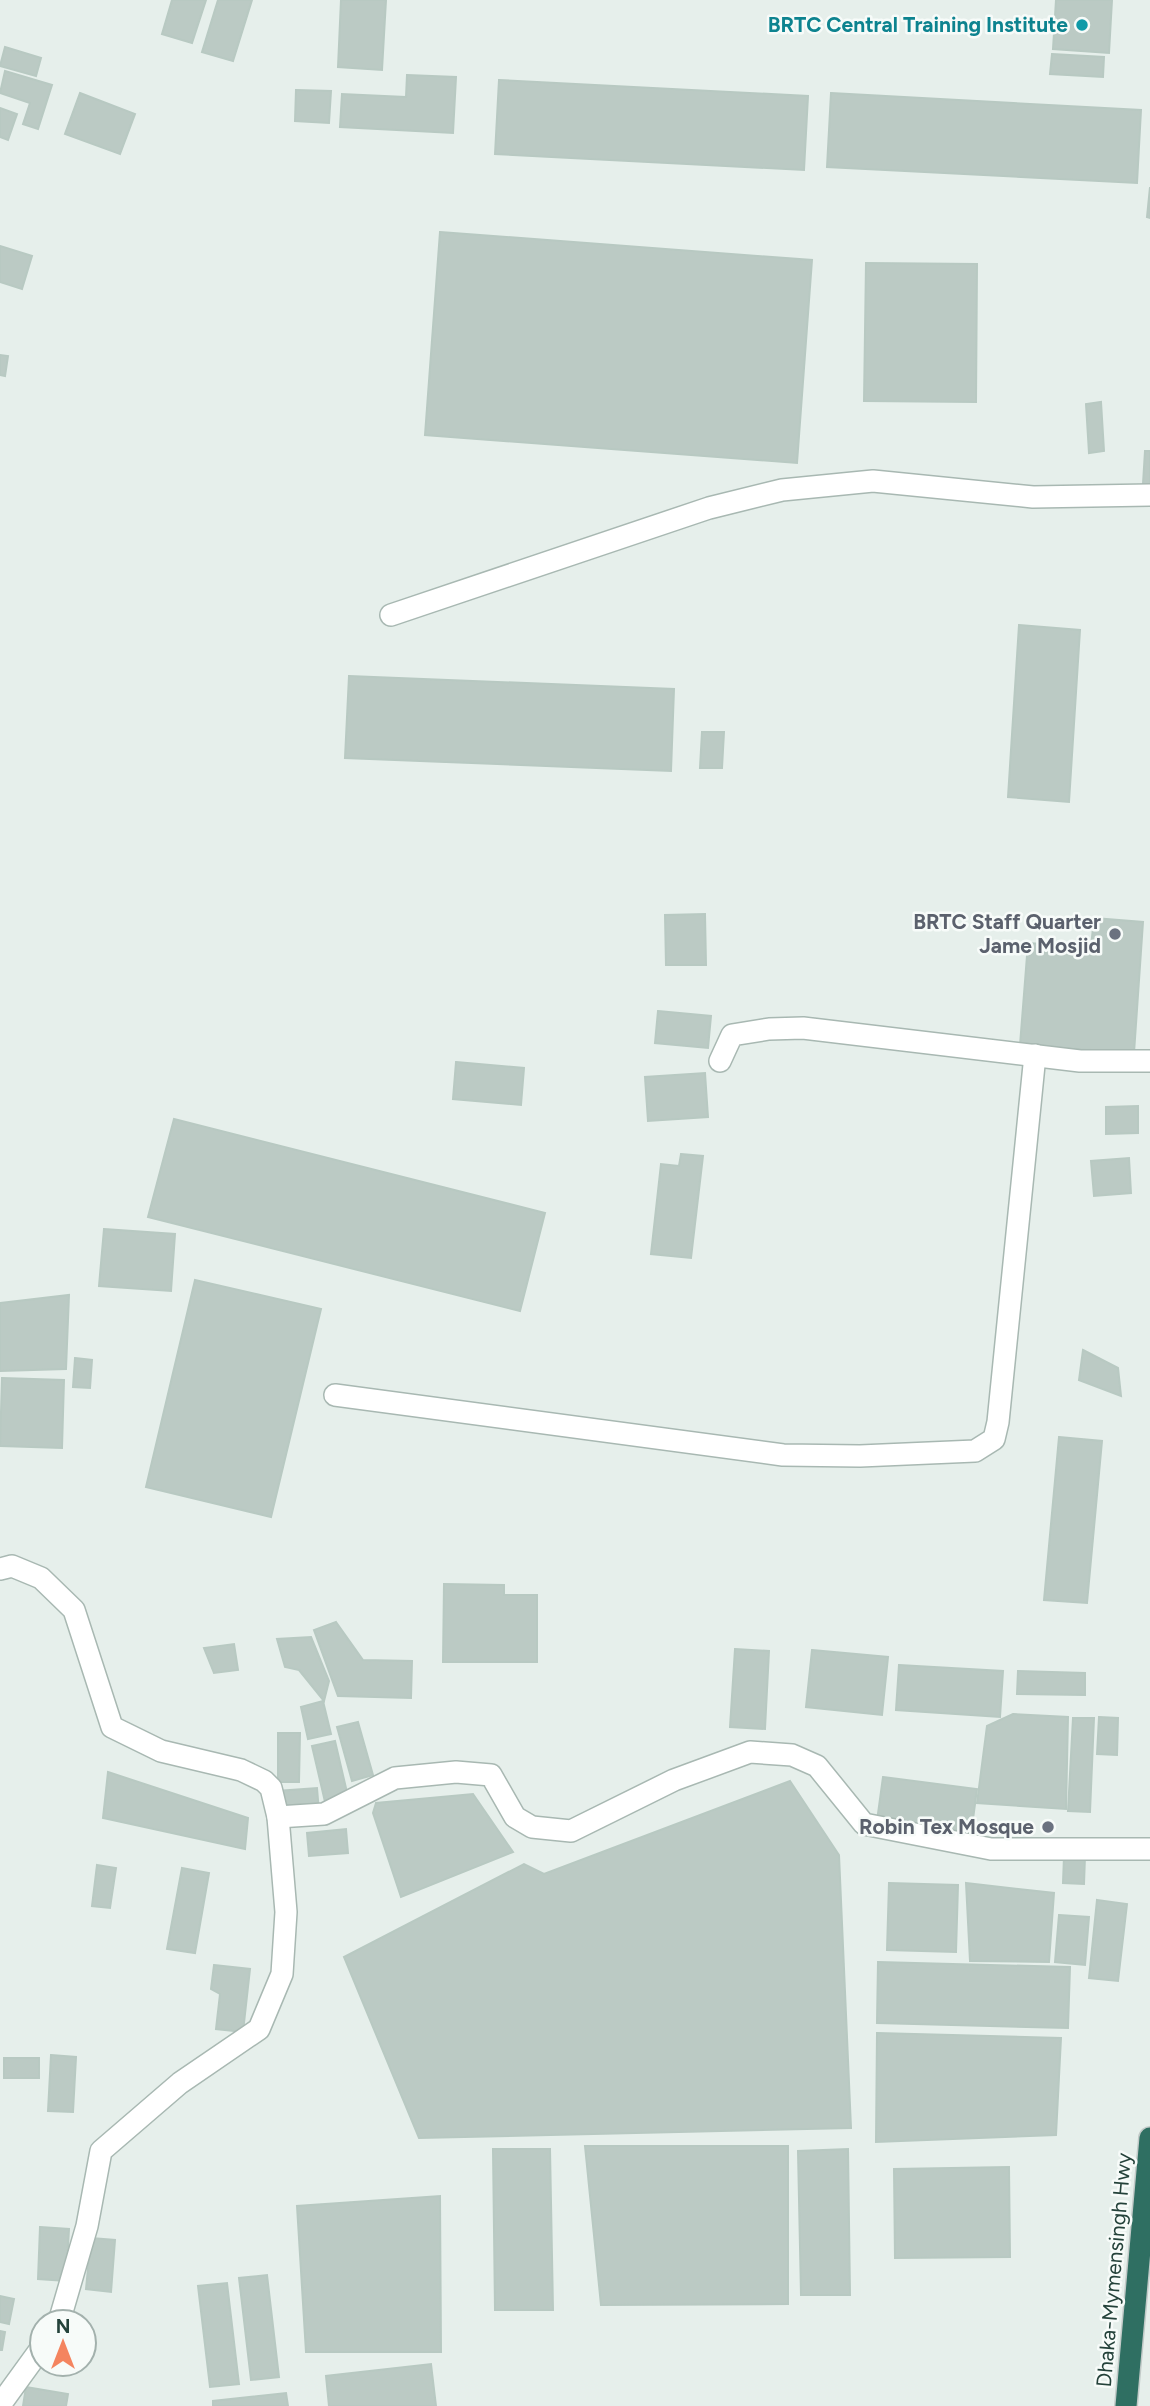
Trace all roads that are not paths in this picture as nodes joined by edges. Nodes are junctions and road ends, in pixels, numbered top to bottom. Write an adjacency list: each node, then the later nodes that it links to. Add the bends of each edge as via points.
1 (1150, 495): 2 (street, via 1033,496 873,481 782,491 709,508)
2 (391, 615)
3 (1035, 1055): 4 (street, via 803,1028 732,1035); 5 (street, via 1080,1061); 6 (street, via 998,1422 995,1439 975,1451 783,1455)
4 (720, 1061)
5 (1150, 1061)
6 (335, 1395)
7 (0, 1569): 8 (street, via 12,1566 41,1578 74,1610 112,1727 160,1751 241,1770 264,1781 271,1788)
8 (278, 1816): 9 (street, via 324,1814 395,1778 456,1772 491,1775 515,1816 532,1827 571,1831 674,1780 750,1752 792,1755 817,1766 864,1824 991,1849); 11 (street, via 286,1912 282,1974 258,2029 180,2083 101,2151 88,2226)
9 (1150, 1849)
10 (1150, 2138): 14 (highway, Dhaka-Mymensingh Hwy)
11 (63, 2308)
12 (28, 2366): 13 (street)
13 (0, 2405)
14 (1126, 2406)

